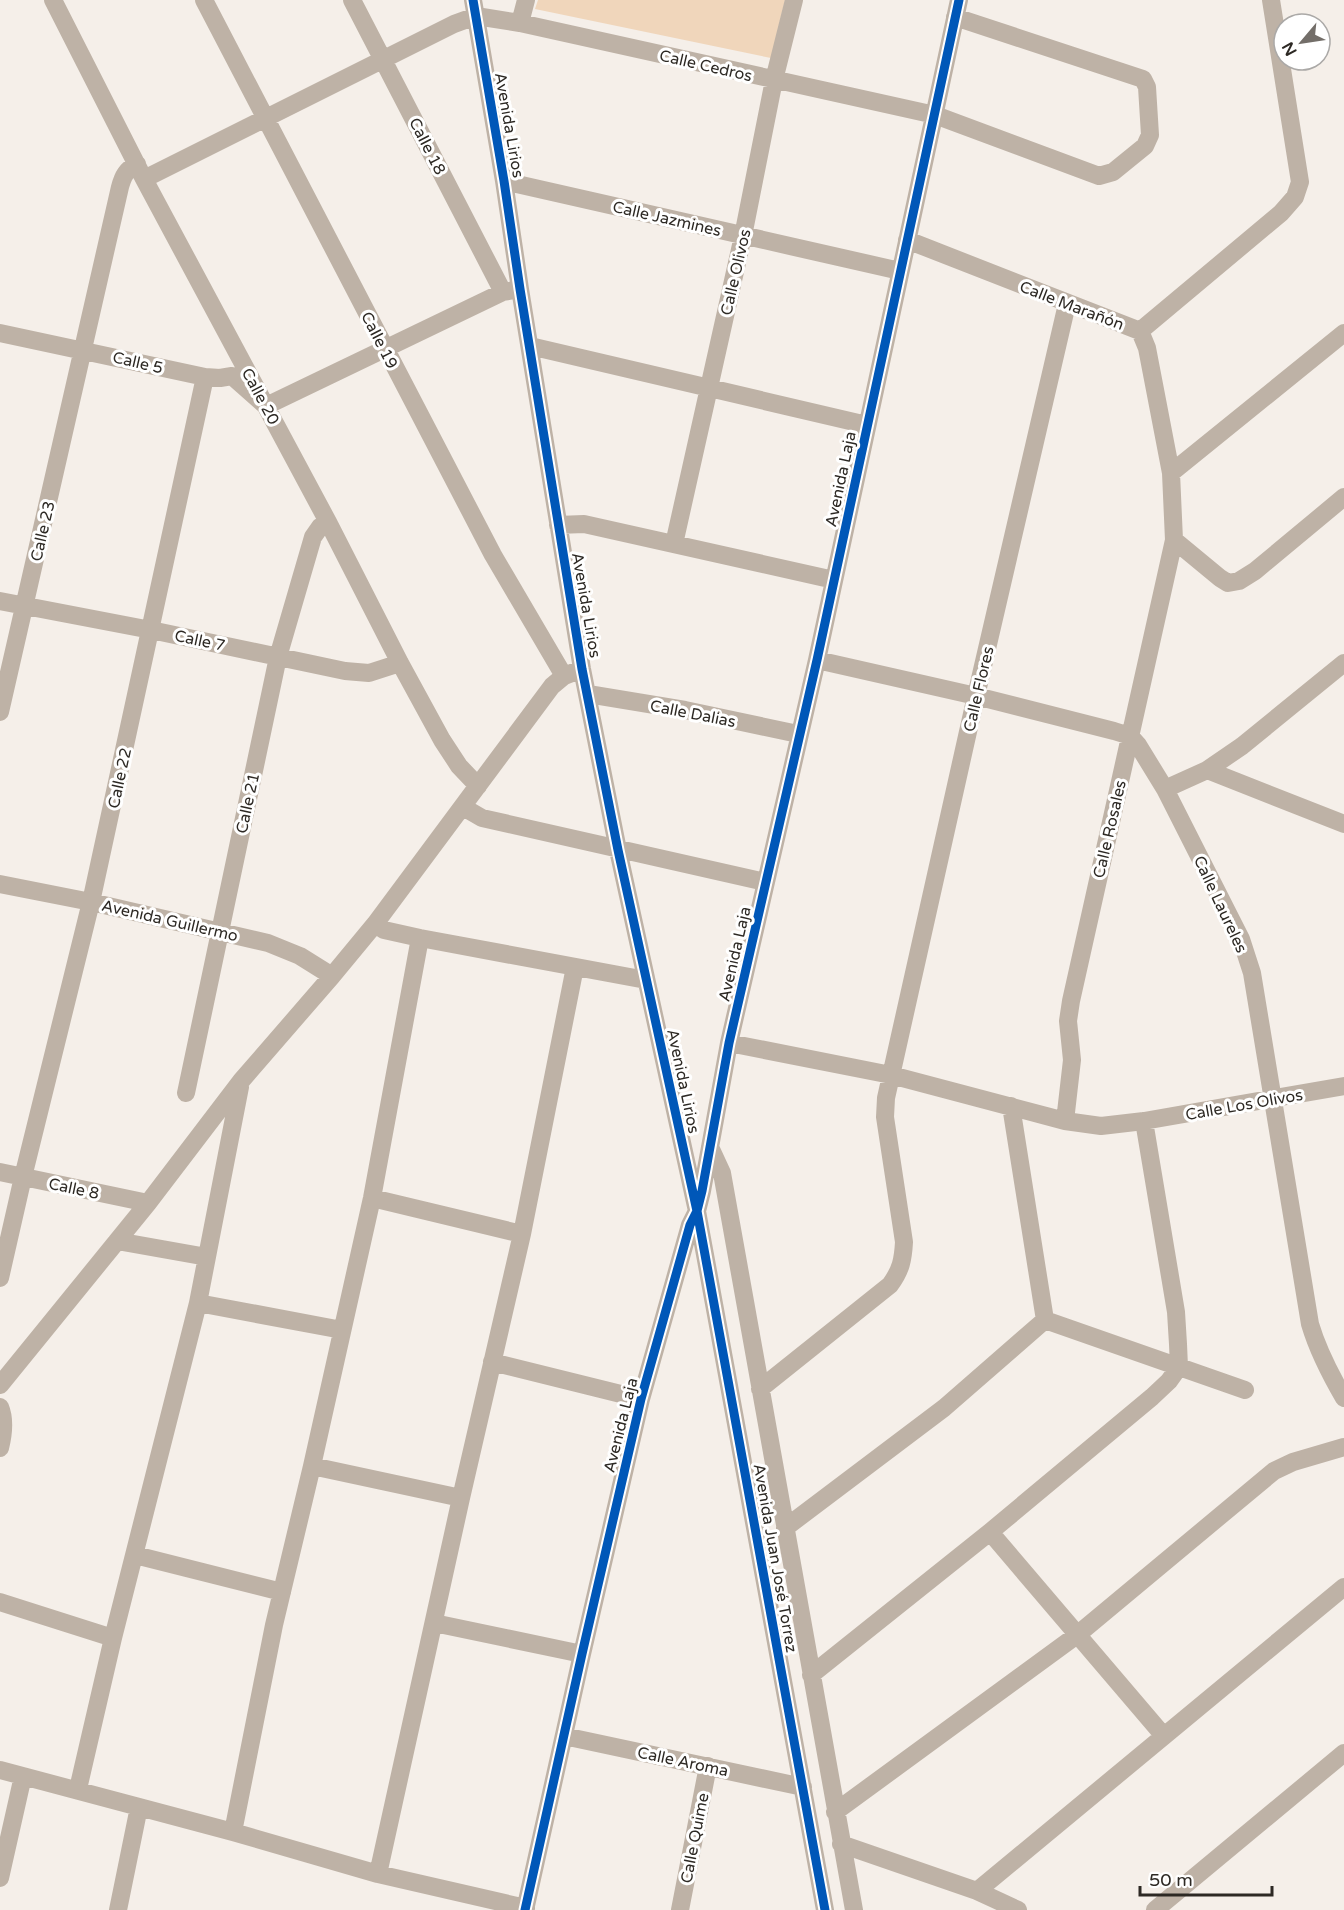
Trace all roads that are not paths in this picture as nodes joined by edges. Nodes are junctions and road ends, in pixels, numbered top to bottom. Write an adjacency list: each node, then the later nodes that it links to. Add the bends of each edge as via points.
1 (53, 0): 14 (street, Calle 20)
2 (204, 0): 13 (street, Calle 19)
3 (352, 0): 10 (street, Calle 18)
4 (526, 0): 9 (street)
5 (794, 0): 11 (street, Calle Olivos)
6 (1271, 0): 21 (street, via 1300,182 1295,197)
7 (475, 8): 9 (street, Calle Cedros); 10 (street, via 454,24); 15 (street, Avenida Lirios)
8 (957, 8): 12 (street, Avenida Laja); 12 (street, Calle Cedros, via 1143,79 1150,135 1145,146 1113,172 1099,176)
9 (520, 23): 11 (street, Calle Cedros)
10 (383, 58): 13 (street); 19 (street, Calle 18)
11 (774, 80): 12 (street, Calle Cedros); 16 (street, Calle Olivos)
12 (934, 115): 17 (street, Avenida Laja)
13 (266, 117): 14 (street); 26 (street, Calle 19)
14 (140, 171): 25 (street, Calle 23, via 128,169 123,176); 29 (street, Calle 20)
15 (504, 181): 16 (street, Calle Jazmines); 19 (street, Avenida Lirios)
16 (743, 236): 18 (street, Calle Jazmines); 28 (street, Calle Olivos)
17 (907, 240): 18 (street, Avenida Laja); 20 (street, Calle Marañón)
18 (900, 271): 30 (street, Avenida Laja)
19 (511, 290): 24 (street, Avenida Lirios); 26 (street)
20 (1067, 304): 21 (street, Calle Marañón); 48 (street, Calle Flores)
21 (1140, 331): 31 (street, Calle Marañón, via 1147,348)
22 (0, 333): 25 (street, Calle 5)
23 (1344, 333): 31 (street)
24 (530, 346): 28 (street); 34 (street, Avenida Lirios)
25 (83, 349): 27 (street, Calle 5); 39 (street, Calle 23)
26 (385, 350): 29 (street); 46 (street, Calle 19, via 493,555)
27 (205, 377): 29 (street, Calle 5, via 232,376); 40 (street, Calle 22)
28 (709, 388): 30 (street); 36 (street, Calle Olivos)
29 (266, 406): 33 (street, Calle 20)
30 (867, 424): 37 (street, Avenida Laja)
31 (1172, 473): 35 (street, Calle Marañón)
32 (1344, 497): 35 (street, via 1239,581 1228,583 1220,579)
33 (328, 522): 41 (street, Calle 21, via 313,537); 43 (street, Calle 20)
34 (558, 525): 36 (street, via 584,524); 45 (street, Avenida Lirios)
35 (1174, 540): 51 (street, Calle Rosales)
36 (674, 544): 37 (street)
37 (834, 580): 42 (street, Avenida Laja)
38 (0, 601): 39 (street, Calle 7)
39 (25, 606): 40 (street, Calle 7); 49 (street, Calle 23)
40 (151, 630): 41 (street, Calle 7); 60 (street, Calle 22)
41 (278, 657): 43 (street, Calle 7, via 369,673); 62 (street, Calle 21)
42 (817, 660): 48 (street); 50 (street, Avenida Laja)
43 (400, 663): 53 (street, Calle 20, via 441,740)
44 (1344, 663): 52 (street)
45 (582, 669): 46 (street); 47 (street, Avenida Lirios)
46 (564, 676): 53 (street, via 552,686)
47 (588, 694): 50 (street, Calle Dalias); 57 (street, Avenida Lirios)
48 (976, 696): 51 (street); 68 (street, Calle Flores)
49 (0, 712)
50 (798, 734): 58 (street, Avenida Laja)
51 (1130, 736): 54 (street, Calle Laureles); 74 (street, Calle Rosales, via 1071,1001 1068,1021 1072,1060)
52 (1208, 770): 54 (street); 56 (street)
53 (478, 786): 55 (street)
54 (1165, 789): 72 (street, Calle Laureles, via 1241,939 1252,973)
55 (463, 807): 57 (street, via 482,818); 61 (street)
56 (1344, 824)
57 (618, 850): 58 (street); 66 (street, Avenida Lirios)
58 (765, 882): 67 (street, Avenida Laja)
59 (0, 884): 60 (street, Avenida Guillermo)
60 (92, 902): 62 (street, Avenida Guillermo); 78 (street, Calle 22)
61 (375, 924): 63 (street, via 384,930); 65 (street)
62 (220, 931): 65 (street, Avenida Guillermo, via 268,943 300,956); 71 (street, Calle 21)
63 (420, 938): 64 (street); 79 (street)
64 (574, 967): 66 (street); 82 (street)
65 (332, 976): 69 (street)
66 (646, 981): 81 (street, Avenida Lirios)
67 (729, 1043): 68 (street, Calle Los Olivos); 76 (street, Avenida Laja)
68 (891, 1075): 73 (street, Calle Los Olivos); 92 (street, Calle Flores, via 885,1117 904,1242 900,1271 890,1285)
69 (241, 1081): 80 (street); 84 (street)
70 (1344, 1086): 72 (street, Calle Los Olivos)
71 (186, 1093)
72 (1272, 1099): 75 (street, Calle Los Olivos); 94 (street, Calle Laureles, via 1310,1324 1325,1365)
73 (1011, 1106): 74 (street, Calle Los Olivos); 87 (street)
74 (1065, 1120): 75 (street, Calle Los Olivos, via 1101,1126)
75 (1144, 1121): 90 (street, via 1176,1312)
76 (710, 1147): 81 (street, Avenida Laja); 92 (street, via 722,1173)
77 (0, 1172): 78 (street, Calle 8)
78 (23, 1177): 80 (street, Calle 8); 85 (street, Calle 22)
79 (372, 1198): 82 (street); 88 (street)
80 (148, 1203): 83 (street)
81 (697, 1211): 95 (street, Avenida Laja); 118 (street, Avenida Juan José Torrez)
82 (522, 1234): 89 (street)
83 (117, 1241): 84 (street); 91 (street)
84 (207, 1257): 86 (street)
85 (0, 1278)
86 (198, 1303): 88 (street); 103 (street)
87 (1045, 1320): 90 (street); 101 (street, via 944,1408)
88 (342, 1329): 99 (street)
89 (492, 1362): 95 (street); 100 (street)
90 (1179, 1367): 93 (street); 102 (street, via 1152,1396)
91 (0, 1385)
92 (760, 1389): 101 (street)
93 (1245, 1390)
94 (1344, 1398)
95 (641, 1399): 110 (street, Avenida Laja)
96 (0, 1407): 98 (street)
97 (1344, 1447): 108 (street, via 1274,1471)
98 (0, 1448)
99 (312, 1466): 100 (street); 105 (street)
100 (460, 1498): 107 (street)
101 (785, 1528): 111 (street)
102 (990, 1532): 108 (street); 111 (street)
103 (135, 1556): 105 (street); 109 (street)
104 (1344, 1587): 113 (street)
105 (282, 1592): 122 (street)
106 (0, 1602): 109 (street)
107 (434, 1623): 110 (street); 124 (street)
108 (1077, 1635): 113 (street); 121 (street)
109 (113, 1638): 119 (street)
110 (582, 1654): 112 (street, Avenida Laja)
111 (811, 1676): 121 (street)
112 (564, 1736): 115 (street, Calle Aroma); 127 (street, Avenida Laja)
113 (1163, 1736): 126 (street)
114 (1344, 1753): 133 (street)
115 (708, 1766): 118 (street, Calle Aroma); 129 (street, Calle Quime)
116 (0, 1770): 117 (street)
117 (23, 1776): 119 (street); 125 (street)
118 (802, 1787): 130 (street, Avenida Juan José Torrez)
119 (78, 1789): 120 (street)
120 (139, 1807): 122 (street); 128 (street)
121 (835, 1812): 123 (street)
122 (232, 1832): 124 (street)
123 (841, 1844): 126 (street); 131 (street)
124 (378, 1874): 127 (street)
125 (0, 1878)
126 (977, 1891): 132 (street)
127 (526, 1909)
128 (118, 1910)
129 (680, 1910)
130 (825, 1910)
131 (854, 1910)
132 (1018, 1910)
133 (1155, 1910)

